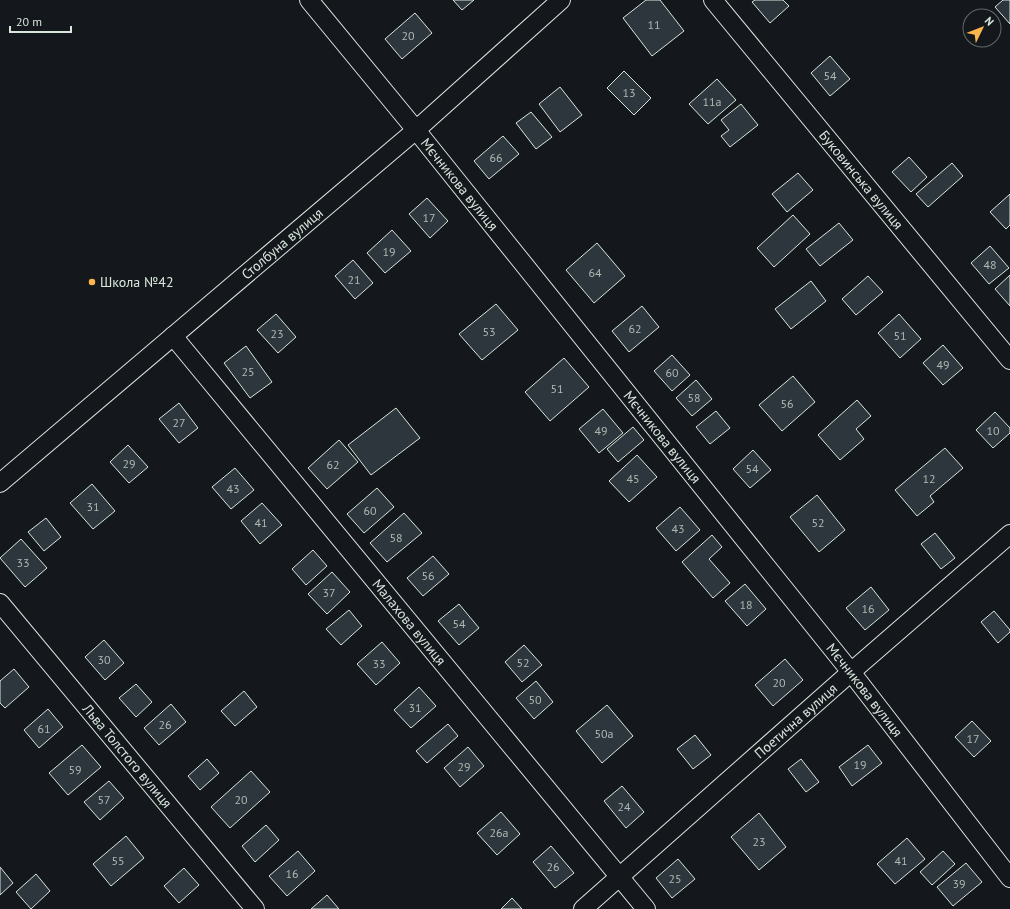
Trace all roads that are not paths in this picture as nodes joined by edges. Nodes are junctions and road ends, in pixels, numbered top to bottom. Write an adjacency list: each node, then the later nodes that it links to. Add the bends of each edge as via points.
1 (309, 0): 4 (street, Мєчникова вулиця)
2 (560, 0): 4 (street, Столбуна вулиця)
3 (713, 0): 6 (street, Буковинська вулиця)
4 (416, 130): 5 (street, Столбуна вулиця); 10 (street, Мєчникова вулиця)
5 (173, 336): 7 (street, Столбуна вулиця); 11 (street, Малахова вулиця)
6 (1010, 360)
7 (0, 483)
8 (1010, 534): 10 (street, Поетична вулиця)
9 (0, 603): 13 (street, Льва Толстого вулиця)
10 (851, 672): 11 (street, Поетична вулиця); 12 (street, Мєчникова вулиця)
11 (620, 878): 14 (street, Поетична вулиця); 15 (street, Малахова вулиця)
12 (1010, 878)
13 (255, 909)
14 (583, 909)
15 (646, 909)

